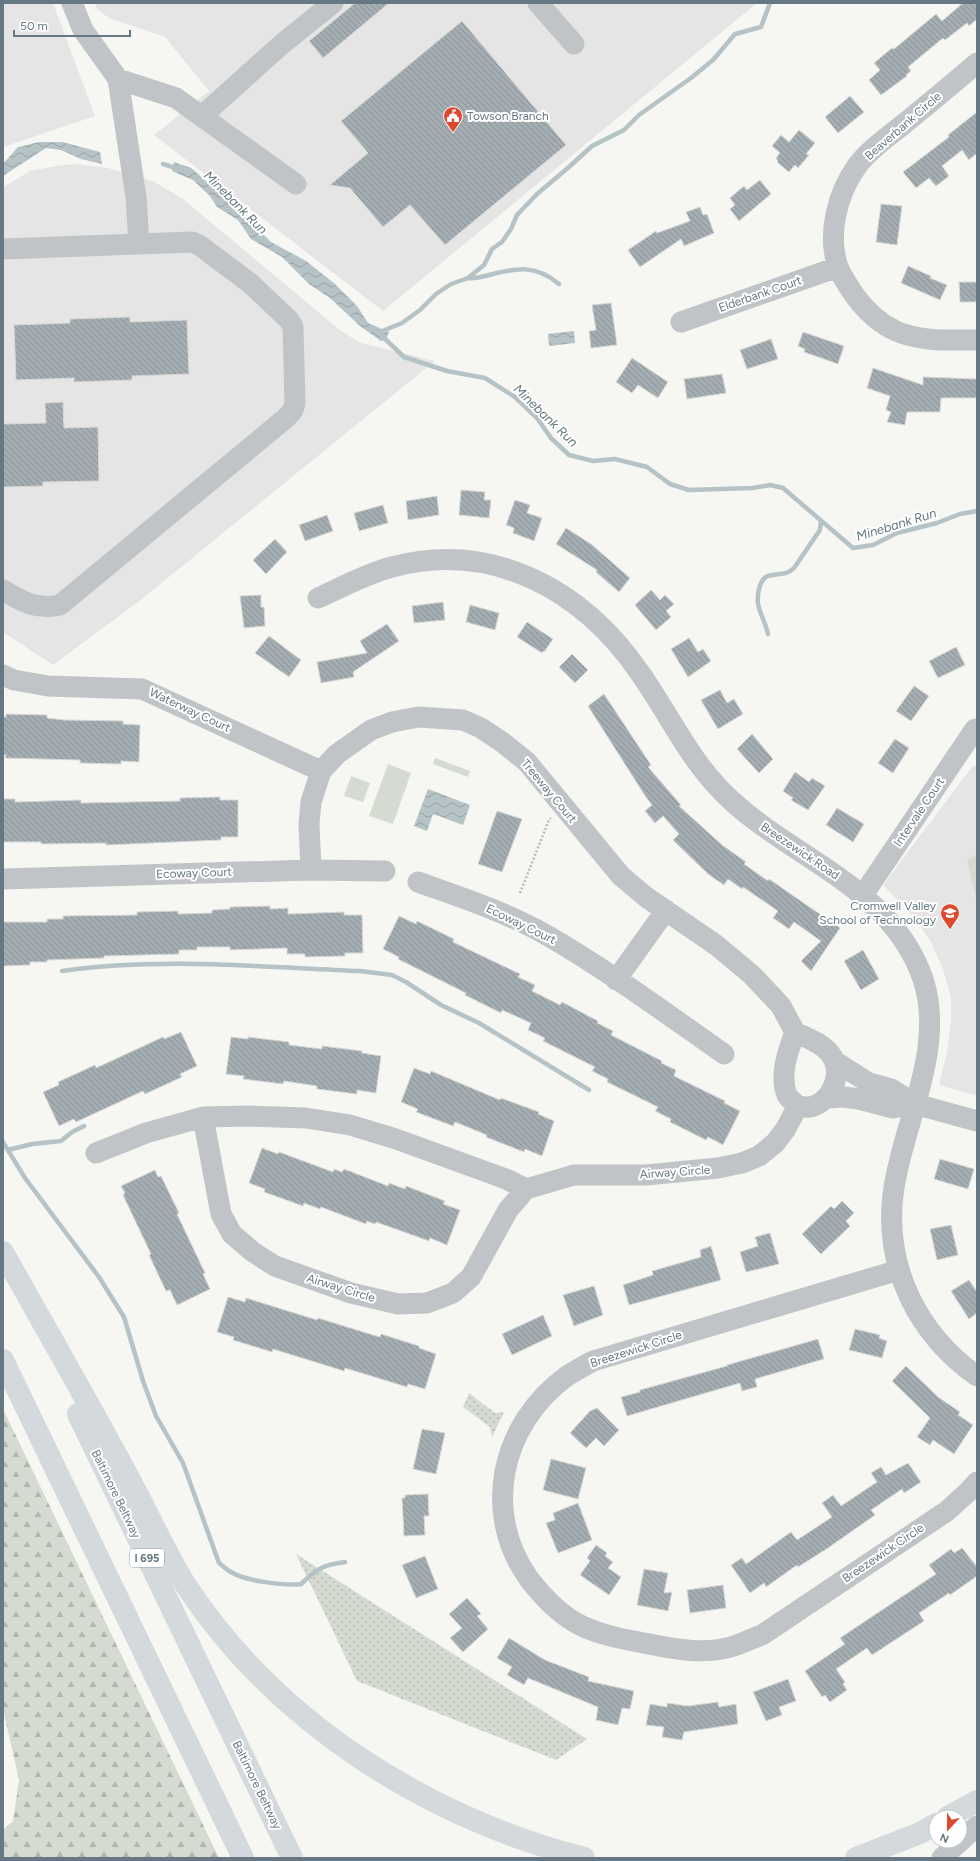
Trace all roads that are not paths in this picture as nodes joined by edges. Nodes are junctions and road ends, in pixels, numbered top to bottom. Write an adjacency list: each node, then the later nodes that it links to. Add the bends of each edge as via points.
1 (72, 3): 6 (street, via 83,30)
2 (333, 3): 7 (street, via 282,44)
3 (538, 3): 4 (street)
4 (574, 44)
5 (977, 64): 11 (street, Beaverbank Circle, via 878,145 858,166 842,194 834,223 834,250)
6 (118, 79): 7 (street, via 176,98); 9 (street, via 133,177)
7 (202, 116): 8 (street)
8 (296, 184)
9 (139, 244): 10 (street); 14 (street, via 192,242 199,245 250,283 289,320 293,327 293,410 60,605 37,607 26,604)
10 (3, 249)
11 (838, 267): 12 (street, Elderbank Court); 13 (street, Beaverbank Circle, via 861,304 884,324 897,331 925,338)
12 (681, 322)
13 (977, 340)
14 (3, 590)
15 (318, 598): 23 (street, Breezewick Road, via 390,567 435,559 480,561 548,586 590,616 626,652 695,760 729,799 761,825)
16 (3, 675): 18 (street, Waterway Court, via 14,680 48,686 142,689)
17 (975, 729): 23 (street, Intervale Court)
18 (321, 771): 19 (street, Treeway Court, via 311,802); 24 (street, Treeway Court, via 352,742 371,730 392,722 418,717 463,720 502,742 526,762 621,876)
19 (311, 870): 20 (street, Ecoway Court); 21 (street, Ecoway Court)
20 (386, 871)
21 (3, 879)
22 (418, 882): 25 (street, Ecoway Court, via 515,919 549,937)
23 (863, 895): 30 (street, Breezewick Road, via 892,923 904,940 924,982 929,1032 927,1055)
24 (666, 910): 25 (street); 26 (street, Treeway Court, via 716,945 766,988 781,1006)
25 (616, 980): 27 (street, Ecoway Court)
26 (795, 1032): 28 (street, via 821,1046); 31 (street, via 786,1059 784,1083 788,1096)
27 (724, 1054)
28 (836, 1062): 29 (street, via 836,1080); 30 (street, via 869,1083 891,1089)
29 (826, 1098): 30 (street, via 859,1099 892,1108); 31 (street, via 810,1107)
30 (915, 1104): 33 (street); 38 (street, Breezewick Road, via 894,1188 892,1226)
31 (798, 1106): 35 (street, Airway Circle, via 786,1130 775,1142 759,1156 742,1163 646,1176 574,1175)
32 (203, 1117): 34 (street, via 146,1133); 35 (street, via 306,1118 350,1125 499,1176); 35 (street, Airway Circle, via 221,1214 232,1234 275,1266 351,1293 391,1303 428,1303 453,1293 471,1277 508,1210)
33 (977, 1121)
34 (96, 1152)
35 (526, 1189)
36 (3, 1252): 48 (highway, via 187,1586 245,1660 322,1730 391,1778 455,1812 526,1841)
37 (3, 1259): 47 (highway, Baltimore Beltway / I 695)
38 (899, 1270): 40 (street, Breezewick Road, via 919,1316 931,1334 942,1348); 41 (street, Breezewick Circle, via 593,1361 567,1376 546,1394 527,1418 513,1444 504,1472 502,1503 507,1536 520,1566 538,1591 558,1611 580,1625 609,1636 676,1650 709,1651 735,1646 762,1635 947,1511)
39 (3, 1360): 46 (highway)
40 (977, 1376)
41 (977, 1482)
42 (977, 1801): 43 (highway)
43 (962, 1809)
44 (977, 1826): 50 (street)
45 (928, 1828): 49 (highway)
46 (243, 1858)
47 (292, 1858)
48 (584, 1858)
49 (856, 1858)
50 (942, 1858)

